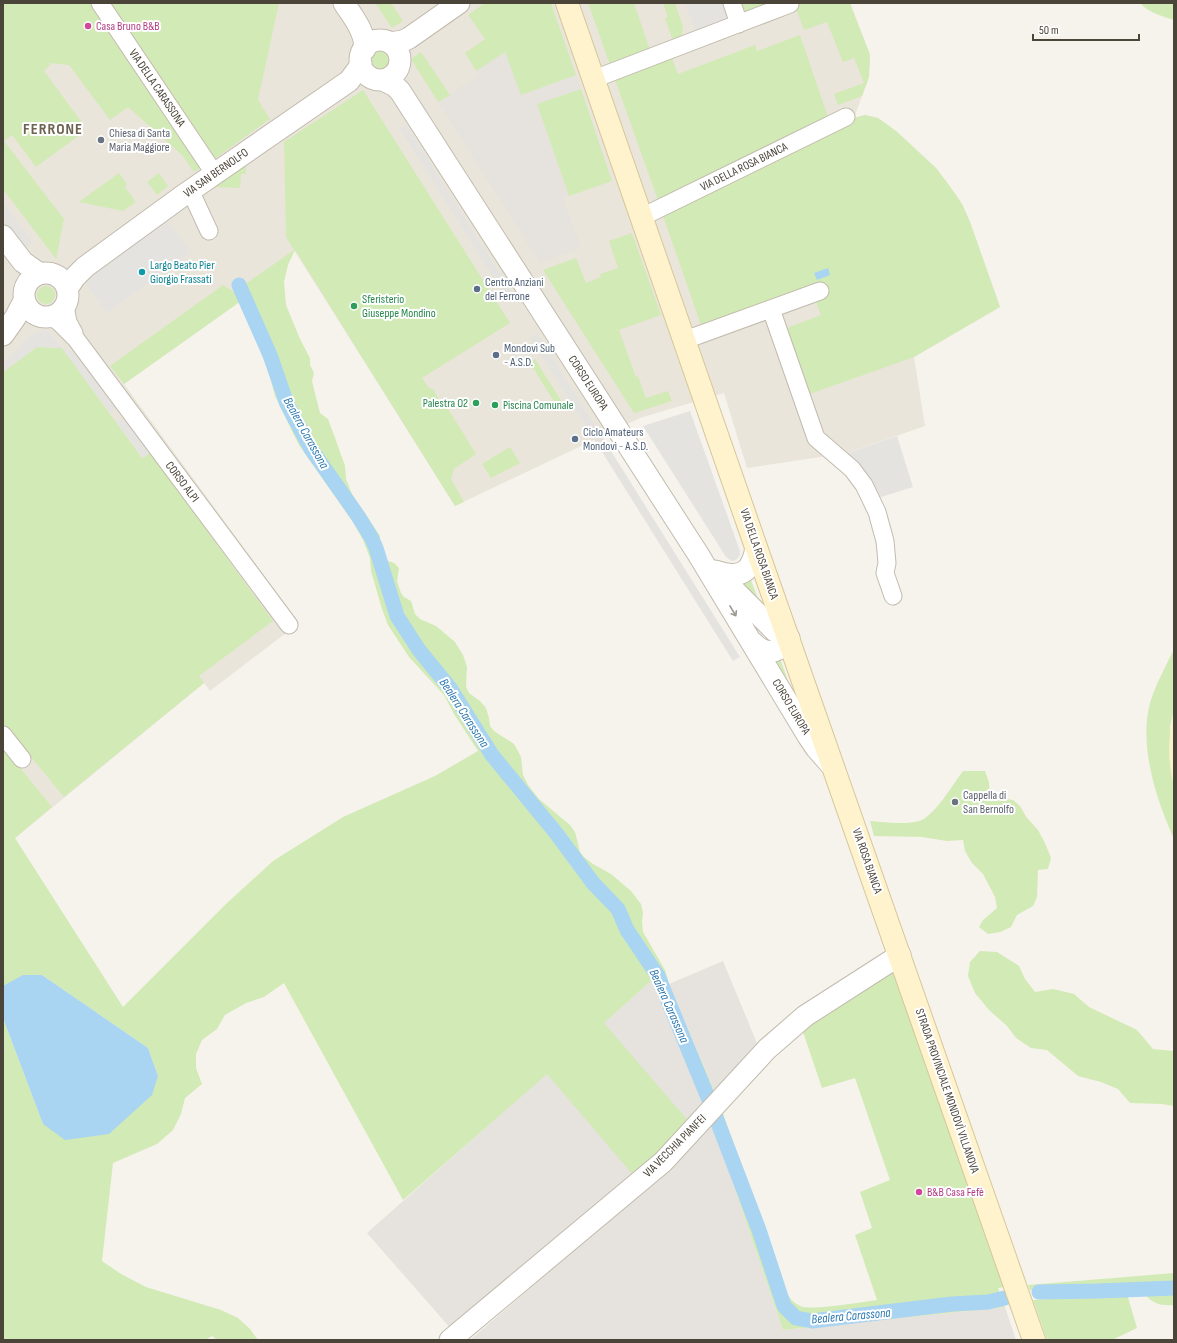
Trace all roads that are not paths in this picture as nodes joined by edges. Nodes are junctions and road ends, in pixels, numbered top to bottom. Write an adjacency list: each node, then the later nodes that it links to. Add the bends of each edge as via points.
1 (100, 3): 11 (street, VIA DELLA CARASSONA)
2 (344, 3): 8 (street, CORSO EUROPA)
3 (459, 3): 8 (street, VIA SAN BERNOLFO)
4 (567, 3): 9 (main road, VIA DELLA ROSA BIANCA)
5 (732, 3): 7 (street)
6 (790, 4): 7 (street)
7 (739, 24): 9 (street)
8 (383, 58): 11 (street, VIA SAN BERNOLFO, via 358,69 349,81); 22 (street, CORSO EUROPA)
9 (594, 79): 13 (main road, VIA DELLA ROSA BIANCA)
10 (846, 117): 13 (street, VIA DELLA ROSA BIANCA)
11 (214, 174): 12 (street, VIA SAN BERNOLFO)
12 (190, 190): 14 (street); 17 (street, VIA SAN BERNOLFO, via 85,267 72,272)
13 (642, 217): 20 (main road, VIA DELLA ROSA BIANCA)
14 (209, 232)
15 (7, 242): 17 (street, CORSO ALPI)
16 (820, 291): 18 (street)
17 (46, 295): 19 (street, via 15,318); 25 (street, CORSO ALPI, via 59,322 76,339)
18 (771, 309): 20 (street); 24 (street, via 816,438 852,469 878,512 885,541 885,573)
19 (3, 335)
20 (685, 340): 21 (main road, VIA DELLA ROSA BIANCA)
21 (756, 547): 23 (street, CORSO EUROPA, via 754,561 744,572 727,575); 26 (main road, VIA DELLA ROSA BIANCA)
22 (698, 554): 23 (street, CORSO EUROPA); 27 (street, CORSO EUROPA, one-way to 27)
23 (715, 570): 26 (street, CORSO EUROPA, via 775,631)
24 (893, 596)
25 (289, 625)
26 (789, 639): 27 (street, via 779,650 773,651 762,650); 30 (main road, VIA DELLA ROSA BIANCA)
27 (752, 642): 30 (street, CORSO EUROPA, via 816,748)
28 (3, 735): 29 (street)
29 (22, 759)
30 (834, 768): 31 (main road, VIA ROSA BIANCA)
31 (900, 955): 32 (street, VIA VECCHIA PIANFEI, via 804,1016 785,1032 663,1162); 33 (main road, STRADA PROVINCIALE MONDOVÌ VILLANOVA)
32 (450, 1340)
33 (1034, 1340)

